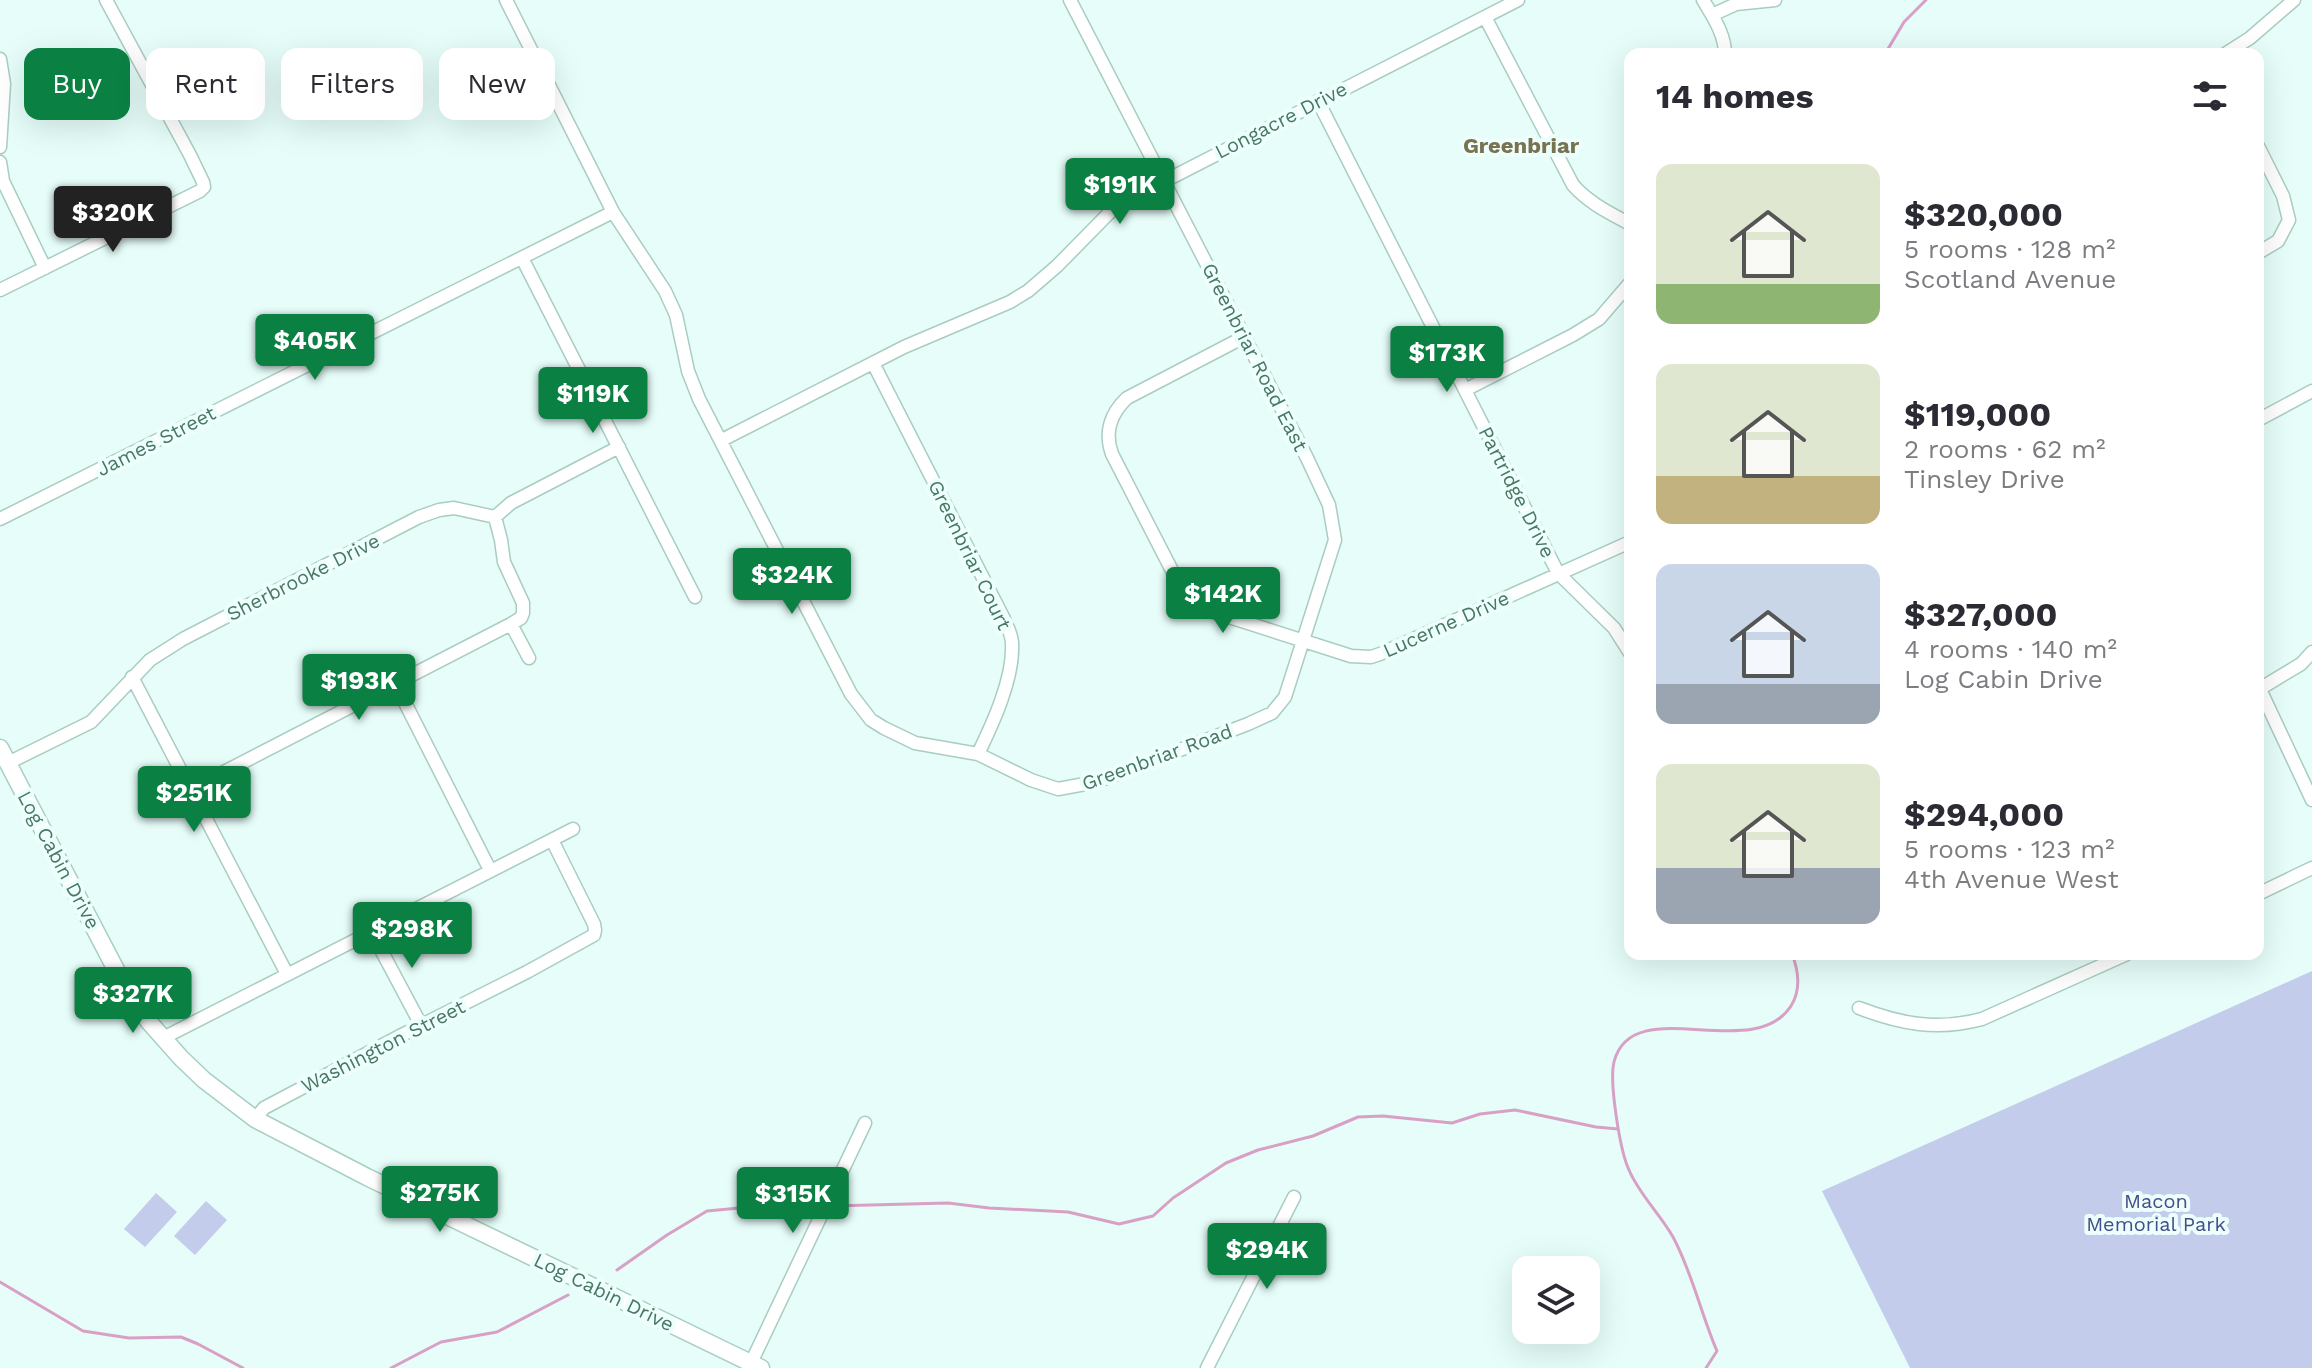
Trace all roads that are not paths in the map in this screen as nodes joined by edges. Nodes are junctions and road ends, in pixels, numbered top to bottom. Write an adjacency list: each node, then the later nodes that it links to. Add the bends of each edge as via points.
1 (106, 0): 22 (street, via 204,187)
2 (506, 0): 18 (street, Greenbriar Road)
3 (1070, 0): 17 (street, Greenbriar Road East)
4 (1518, 0): 9 (street, Longacre Drive)
5 (1703, 0): 8 (street)
6 (1775, 0): 8 (street, via 1736,4)
7 (2294, 0): 11 (street)
8 (1712, 15): 10 (street)
9 (1485, 17): 13 (street, Longacre Drive); 19 (street, via 1573,185)
10 (1724, 48)
11 (2234, 48)
12 (0, 59): 14 (street)
13 (1318, 101): 17 (street, Longacre Drive); 27 (street, Partridge Drive)
14 (0, 147)
15 (2264, 158): 20 (street, via 2289,220 2278,241)
16 (0, 162): 22 (street, via 3,181)
17 (1164, 179): 25 (street, Greenbriar Road East); 26 (street, Longacre Drive, via 1116,206 1028,291)
18 (613, 212): 21 (street, James Street); 30 (street, Greenbriar Road, via 665,291 688,371)
19 (1624, 221)
20 (2264, 249)
21 (522, 258): 31 (street); 33 (street, James Street)
22 (45, 268): 23 (street)
23 (0, 290)
24 (1624, 290): 27 (street, via 1599,319)
25 (1244, 337): 38 (street, Greenbriar Road East, via 1334,523 1335,540); 38 (street, Lucerne Drive, via 1127,398 1111,421 1109,445 1185,595 1201,608)
26 (873, 363): 30 (street, Longacre Drive); 46 (street, Greenbriar Court, via 1012,642 1008,674)
27 (1465, 390): 35 (street, Partridge Drive)
28 (2312, 391): 29 (street)
29 (2264, 417)
30 (722, 440): 46 (street, Greenbriar Road, via 851,694 871,720 915,743)
31 (619, 447): 32 (street, via 511,503); 36 (street)
32 (495, 517): 37 (street, via 504,562 523,603 521,618); 42 (street, Sherbrooke Drive, via 454,508 419,517 183,639)
33 (0, 519)
34 (1624, 545): 35 (street, Lucerne Drive)
35 (1558, 573): 38 (street, Lucerne Drive, via 1371,657); 39 (street, Partridge Drive)
36 (695, 597)
37 (511, 624): 41 (street); 43 (street)
38 (1304, 640): 46 (street, Greenbriar Road, via 1285,697 1272,713 1096,782 1058,789)
39 (1624, 644)
40 (2312, 652): 44 (street)
41 (529, 658)
42 (132, 677): 47 (street, Sherbrooke Drive, via 91,722); 48 (street)
43 (395, 683): 48 (street); 53 (street)
44 (2264, 685)
45 (2264, 699): 49 (street)
46 (978, 754)
47 (4, 756): 60 (street, Log Cabin Drive, via 124,985)
48 (191, 789): 57 (street)
49 (2312, 800)
50 (573, 829): 51 (street)
51 (552, 840): 53 (street); 59 (street, Washington Street, via 595,930 590,938)
52 (2312, 868): 54 (street)
53 (490, 870): 55 (street)
54 (2264, 891)
55 (371, 931): 57 (street); 59 (street)
56 (2114, 960): 58 (street, via 1965,1024 1927,1027)
57 (287, 974): 60 (street)
58 (1859, 1008)
59 (421, 1025): 61 (street, Washington Street, via 264,1108)
60 (163, 1038): 61 (street, Log Cabin Drive, via 204,1080)
61 (255, 1119): 64 (street, Log Cabin Drive)
62 (865, 1123): 64 (street)
63 (1294, 1197): 65 (street)
64 (756, 1366)
65 (1207, 1368)

